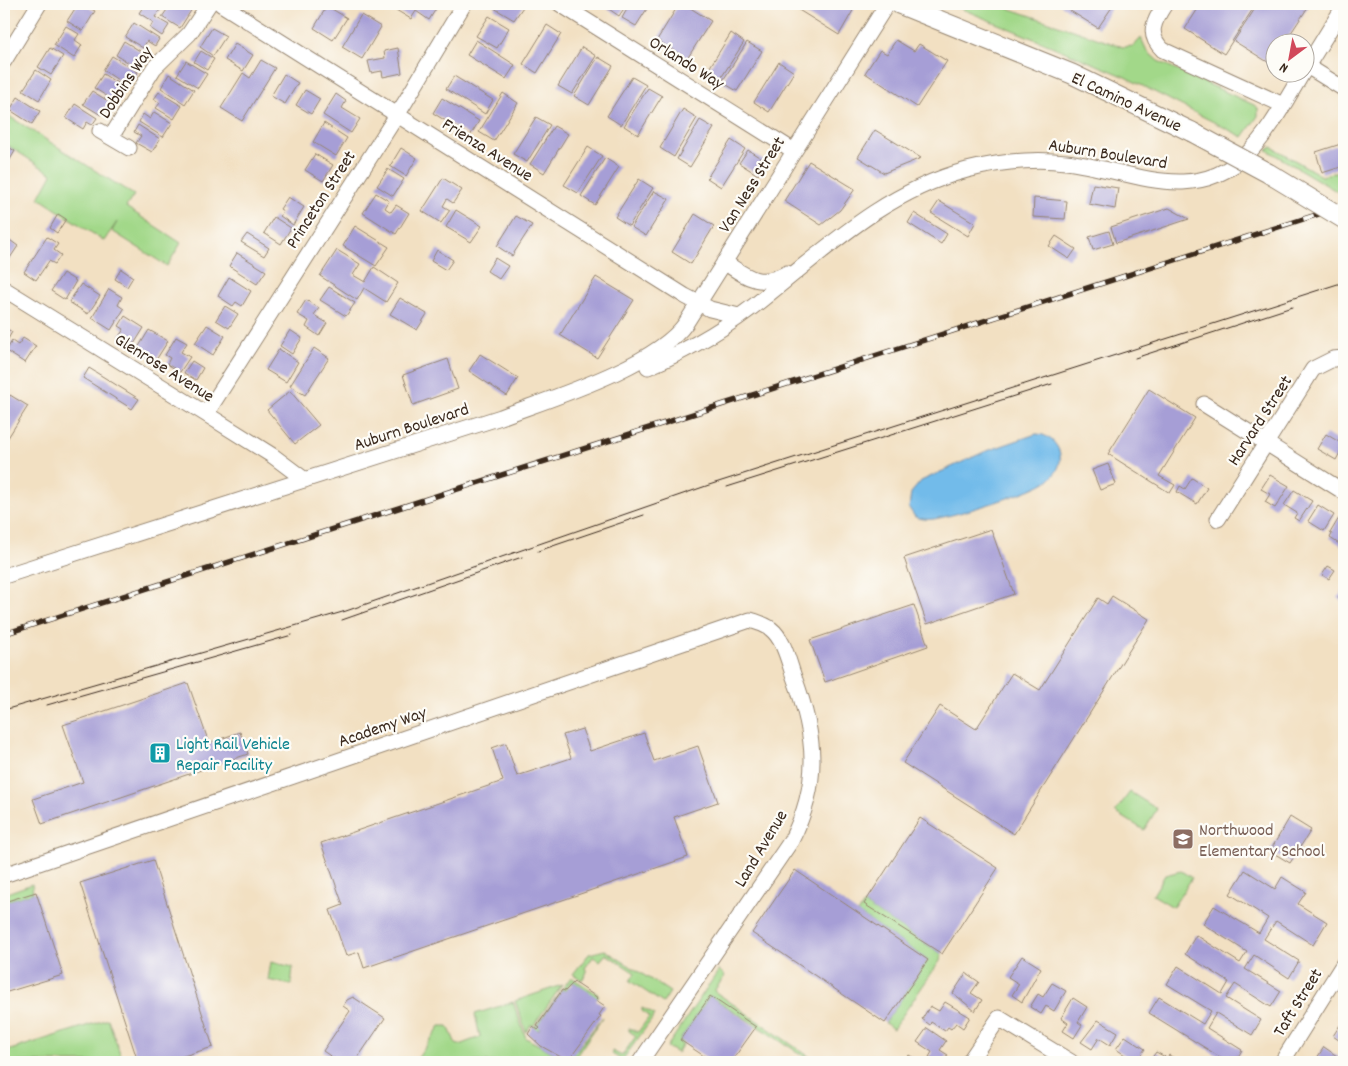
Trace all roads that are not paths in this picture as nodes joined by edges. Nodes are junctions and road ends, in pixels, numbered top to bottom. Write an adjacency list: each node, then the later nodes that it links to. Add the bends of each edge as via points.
1 (39, 4): 11 (street)
2 (209, 4): 17 (street, Dobbins Way, via 189,34 154,68 105,134)
3 (221, 4): 16 (street, Frienza Avenue)
4 (464, 4): 16 (street, Princeton Street)
5 (560, 4): 18 (street, Orlando Way)
6 (887, 4): 18 (street, Van Ness Street)
7 (899, 4): 19 (main road, El Camino Avenue, bridge, via 1058,68 1192,132)
8 (1165, 4): 15 (street, via 1152,29 1163,50)
9 (1344, 6): 10 (street)
10 (1316, 51)
11 (4, 61)
12 (1316, 75): 14 (street)
13 (1297, 82): 15 (street)
14 (1344, 89)
15 (1283, 105): 21 (street, Auburn Boulevard, via 1246,155 1220,172 1197,180 1148,180 1060,161 1016,162 974,168 934,180 896,197)
16 (397, 114): 23 (street, Frienza Avenue); 28 (street, Princeton Street)
17 (129, 148)
18 (794, 151): 20 (street, Van Ness Street)
19 (1344, 219)
20 (724, 262): 21 (street, Auburn Boulevard, via 752,279 764,281); 23 (street, Van Ness Street)
21 (804, 264): 24 (street, Auburn Boulevard)
22 (4, 289): 28 (street, Glenrose Avenue)
23 (699, 303): 24 (street, Frienza Avenue, via 720,313); 26 (street, Van Ness Street, via 674,338)
24 (739, 316): 26 (street, Auburn Boulevard, via 648,367)
25 (1344, 358): 29 (street, Harvard Street, via 1314,369)
26 (629, 366): 30 (street, Auburn Boulevard, via 510,414)
27 (1204, 404): 29 (street)
28 (206, 414): 30 (street, Glenrose Avenue)
29 (1267, 443): 31 (street); 32 (street, Harvard Street)
30 (305, 480): 33 (street, Auburn Boulevard)
31 (1344, 492)
32 (1218, 519)
33 (4, 576)
34 (772, 629): 35 (street, Academy Way, via 750,620); 37 (street, Land Avenue, via 787,658 811,734 813,769 807,801 790,841)
35 (4, 875)
36 (1344, 963): 40 (street, Taft Street)
37 (640, 1062)
38 (969, 1062): 39 (street, via 1000,1018)
39 (1071, 1062)
40 (1282, 1062)

